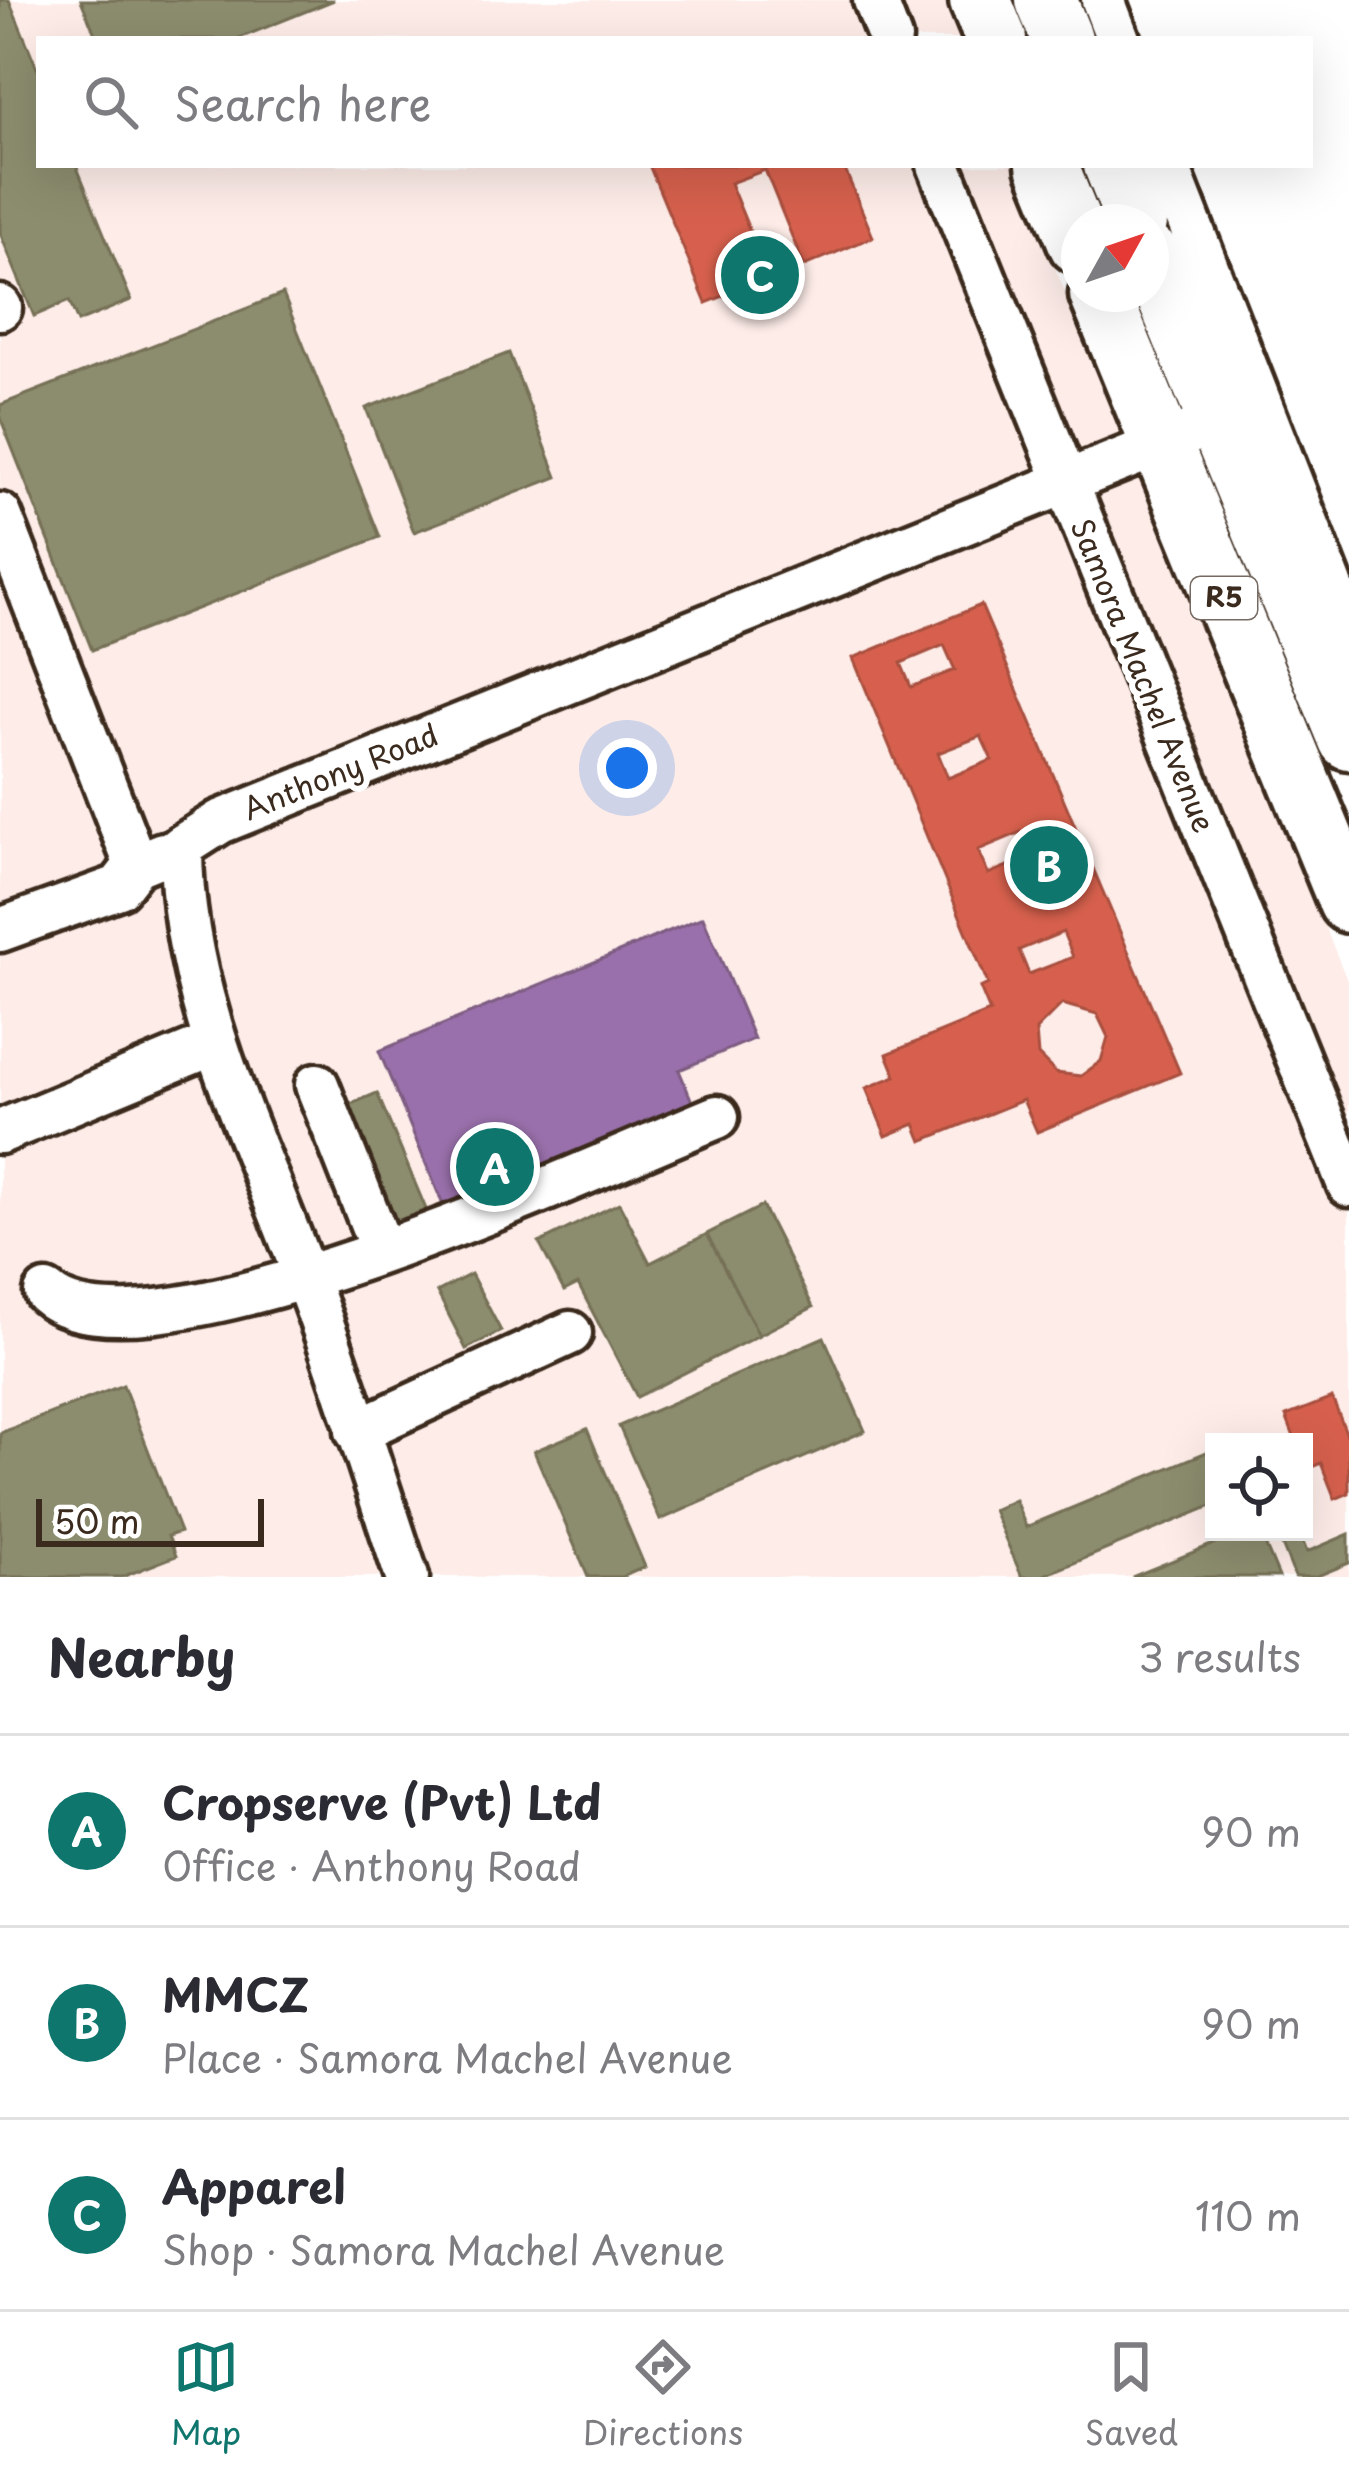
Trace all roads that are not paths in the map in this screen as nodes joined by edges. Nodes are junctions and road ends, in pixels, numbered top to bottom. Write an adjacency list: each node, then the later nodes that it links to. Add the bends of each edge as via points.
1 (980, 0): 4 (highway)
2 (1046, 0): 5 (highway)
3 (1103, 0): 6 (street)
4 (995, 36)
5 (1061, 36)
6 (1117, 36)
7 (940, 168): 17 (street, Samora Machel Avenue)
8 (1048, 168): 11 (highway)
9 (1115, 168): 12 (highway)
10 (1168, 168): 19 (street)
11 (1063, 204)
12 (1130, 204)
13 (1169, 301): 15 (highway, R5)
14 (1107, 312): 16 (highway, R5)
15 (1218, 422): 16 (street, Anthony Road); 20 (highway, R5)
16 (1161, 444): 17 (street, Anthony Road); 23 (highway, R5)
17 (1063, 481): 21 (street, Anthony Road, via 220,822); 29 (street, Samora Machel Avenue)
18 (0, 515): 22 (street)
19 (1349, 631)
20 (1349, 739)
21 (181, 847): 22 (street, Anthony Road); 25 (street, via 181,912)
22 (136, 865): 24 (street, Anthony Road, via 118,887)
23 (1349, 902)
24 (0, 930)
25 (215, 1043): 28 (street); 31 (street)
26 (317, 1085): 30 (street)
27 (717, 1117): 30 (street)
28 (0, 1132)
29 (1349, 1185)
30 (382, 1250): 31 (street)
31 (306, 1279): 32 (street, via 224,1303 100,1316); 34 (street)
32 (46, 1292)
33 (570, 1334): 34 (street)
34 (358, 1432): 35 (street)
35 (407, 1577)

